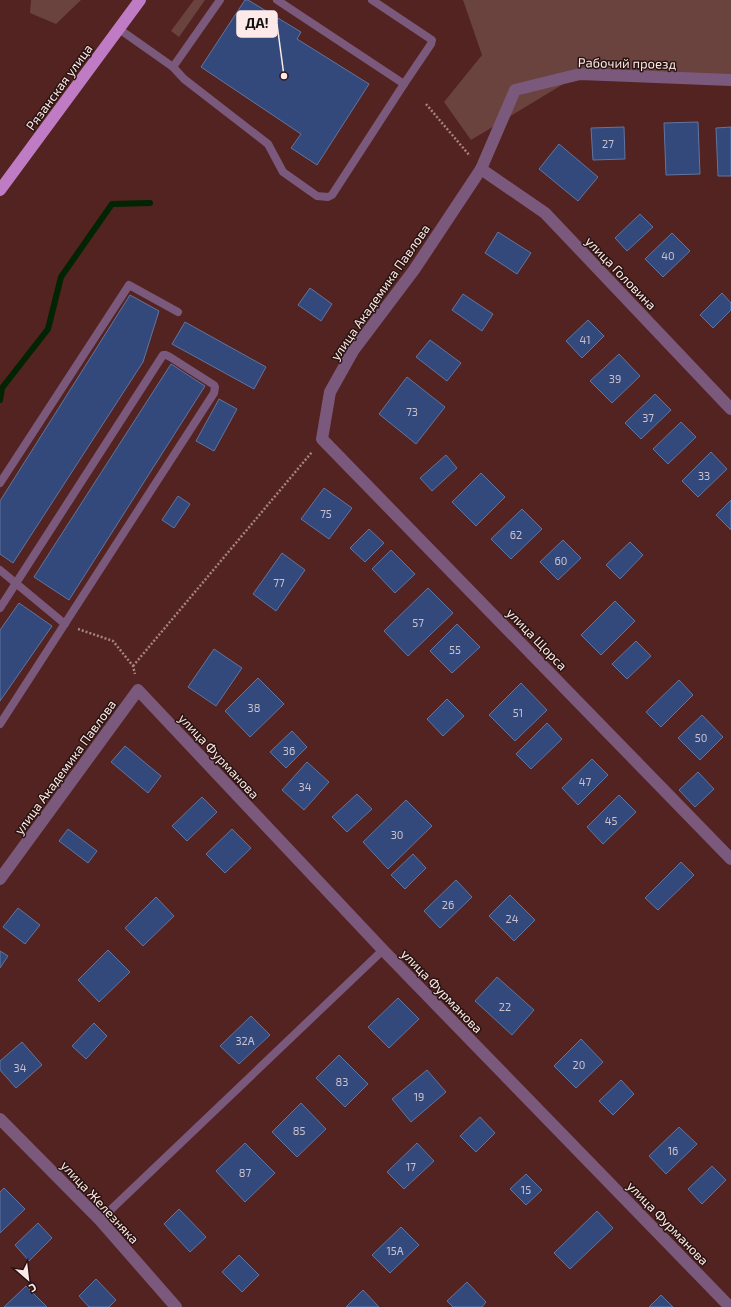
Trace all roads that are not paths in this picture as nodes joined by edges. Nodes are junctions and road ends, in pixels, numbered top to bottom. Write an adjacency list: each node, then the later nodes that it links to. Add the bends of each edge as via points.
1 (140, 0): 5 (main road, Рязанская улица)
2 (220, 0): 6 (lane)
3 (277, 0): 8 (lane)
4 (372, 0): 8 (lane, via 432,40)
5 (119, 29): 6 (lane); 10 (main road, Рязанская улица)
6 (172, 67): 8 (lane, via 268,144 283,172 317,196 324,197 332,195)
7 (731, 80): 9 (street, Рабочий проезд, via 580,74 515,90)
8 (404, 84)
9 (481, 169): 12 (street, улица Головина, via 545,213); 13 (street, улица Академика Павлова, via 414,270 353,351 330,392)
10 (0, 190)
11 (178, 312): 14 (lane, via 129,285)
12 (731, 409)
13 (322, 439): 21 (street, улица Щорса)
14 (0, 483)
15 (0, 570): 16 (lane)
16 (16, 583): 17 (lane); 18 (lane); 18 (lane, via 163,355 212,383 215,387 214,393)
17 (0, 608)
18 (65, 624): 20 (lane)
19 (138, 690): 22 (street, улица Академика Павлова); 23 (street, улица Фурманова)
20 (0, 724)
21 (731, 859)
22 (0, 879)
23 (383, 950): 25 (lane); 27 (street, улица Фурманова)
24 (0, 1119): 25 (street, улица Железняка)
25 (100, 1220): 26 (street, улица Железняка)
26 (176, 1307)
27 (730, 1307)

